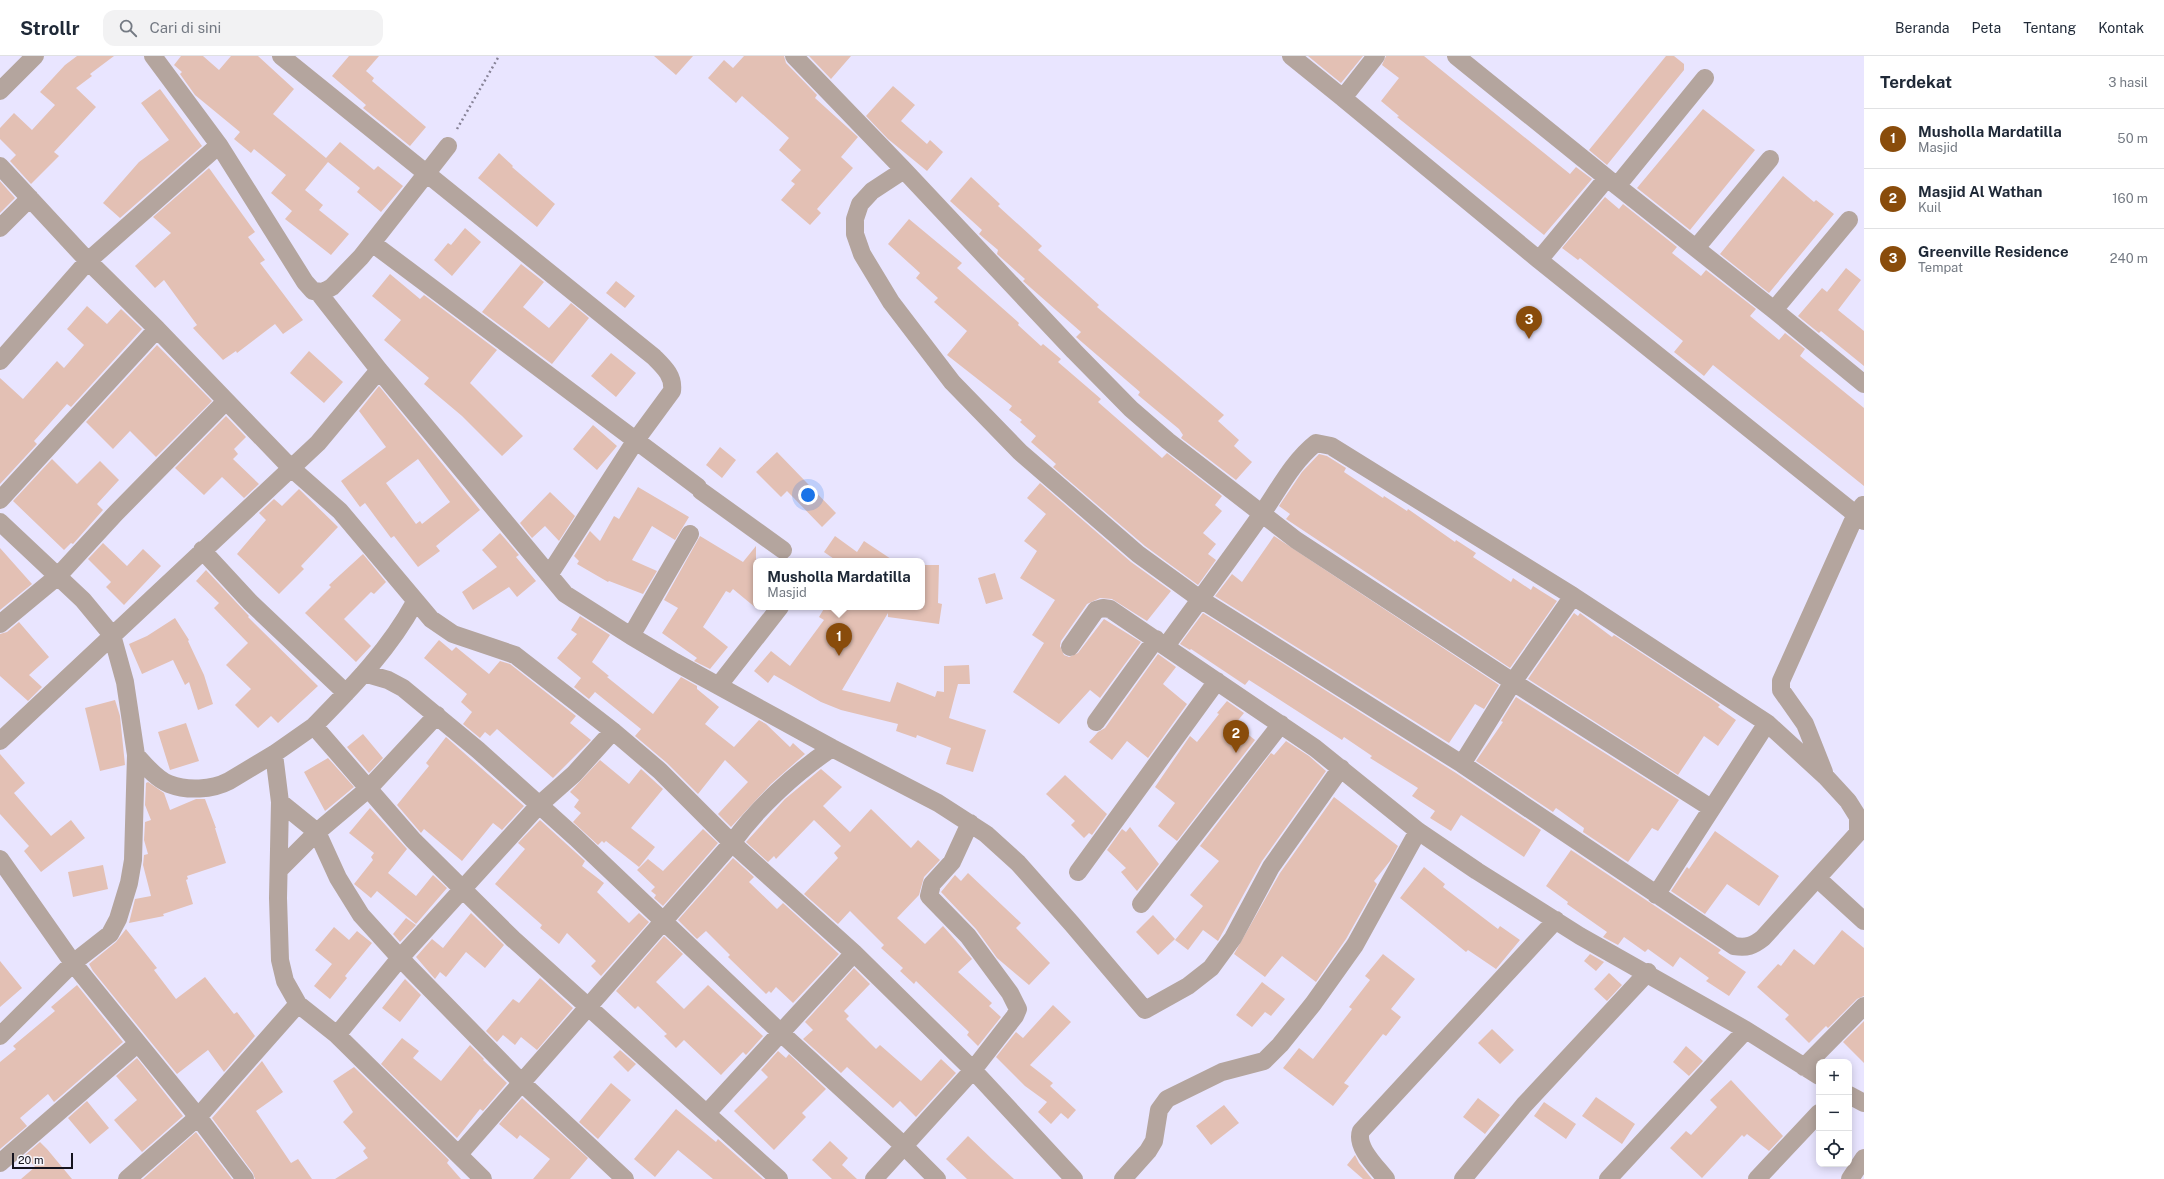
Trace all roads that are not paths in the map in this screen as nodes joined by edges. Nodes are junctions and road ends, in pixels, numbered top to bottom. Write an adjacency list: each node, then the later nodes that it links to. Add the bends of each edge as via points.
1 (35, 56): 9 (street)
2 (153, 56): 11 (street)
3 (281, 56): 16 (street)
4 (794, 56): 15 (street)
5 (1291, 56): 10 (street)
6 (1376, 56): 10 (street)
7 (1456, 56): 17 (street)
8 (1705, 78): 17 (street)
9 (0, 92)
10 (1342, 98): 23 (street)
11 (219, 145): 24 (street); 25 (street, via 305,282 313,291)
12 (448, 146): 16 (street)
13 (1770, 159): 22 (street)
14 (0, 166): 18 (street)
15 (904, 170): 36 (street, via 1131,409); 44 (street, via 872,191 860,204 855,219 855,234 862,254 891,302 952,382 1020,452 1138,554)
16 (426, 174): 21 (street); 32 (street, via 668,370 673,384 672,391)
17 (1612, 182): 22 (street); 23 (street)
18 (30, 198): 20 (street); 24 (street)
19 (1849, 220): 26 (street)
20 (0, 228)
21 (372, 243): 25 (street, via 332,287); 32 (street)
22 (1696, 248): 26 (street)
23 (1539, 260): 35 (street)
24 (88, 261): 27 (street); 28 (street)
25 (318, 292): 29 (street)
26 (1774, 310): 30 (street)
27 (157, 329): 31 (street); 34 (street)
28 (0, 361)
29 (380, 370): 33 (street, via 318,443); 41 (street)
30 (1864, 384)
31 (226, 401): 33 (street); 42 (street)
32 (636, 440): 40 (street); 41 (street)
33 (290, 467): 39 (street); 45 (street, via 340,511)
34 (0, 500)
35 (1861, 513): 69 (street, via 1781,681 1781,690 1805,724)
36 (1261, 514): 43 (street, via 1305,451 1316,443 1331,446); 44 (street); 54 (street, via 1296,540)
37 (0, 522): 42 (street)
38 (690, 534): 49 (street)
39 (202, 550): 48 (street); 56 (street, via 250,602)
40 (783, 550)
41 (549, 575): 49 (street, via 574,602)
42 (58, 576): 47 (street); 48 (street, via 83,600)
43 (1573, 596): 54 (street); 59 (street)
44 (1200, 599): 50 (street); 67 (street)
45 (415, 602): 52 (street, via 400,628); 62 (street, via 430,619 453,634 515,655)
46 (778, 610): 55 (street)
47 (0, 624)
48 (112, 635): 63 (street); 66 (street, via 125,682)
49 (631, 636): 55 (street)
50 (1161, 642): 51 (street, via 1110,609 1103,608 1091,615); 53 (street); 58 (street)
51 (1070, 647)
52 (364, 673): 56 (street); 57 (street, via 396,683)
53 (1217, 681): 60 (street); 80 (street)
54 (1513, 682): 67 (street); 73 (street)
55 (719, 685): 64 (street)
56 (346, 693): 61 (street)
57 (437, 715): 70 (street); 72 (street)
58 (1096, 722)
59 (1767, 722): 69 (street); 73 (street)
60 (1281, 724): 68 (street); 85 (street)
61 (314, 726): 65 (street); 70 (street)
62 (613, 731): 72 (street, via 574,774); 77 (street, via 660,771)
63 (0, 741)
64 (832, 748): 74 (street, via 938,803); 77 (street, via 814,761 757,814)
65 (274, 754): 66 (street, via 221,785 197,789 168,784); 71 (street)
66 (136, 756): 91 (street, via 133,860 129,883 118,919 110,934)
67 (1462, 764): 84 (street)
68 (1341, 768): 74 (street, via 1271,867 1233,938 1211,968 1188,986 1145,1010 1094,947 1018,863); 75 (street)
69 (1825, 776): 81 (street, via 1856,812 1859,826 1858,833)
70 (368, 789): 76 (street); 83 (street, via 413,840)
71 (280, 802): 76 (street); 79 (street)
72 (539, 805): 83 (street); 87 (street)
73 (1711, 808): 84 (street)
74 (970, 823): 101 (street, via 952,862 932,884 929,896 968,936 1018,1008 1016,1016)
75 (1418, 831): 86 (street); 121 (street, via 1355,945 1280,1045 1264,1061 1222,1072 1167,1099 1158,1110 1154,1141)
76 (317, 832): 79 (street); 90 (street, via 338,878 361,915)
77 (732, 843): 87 (street); 89 (street)
78 (0, 859): 82 (street)
79 (280, 869): 93 (street, via 280,960 285,980)
80 (1078, 872)
81 (1818, 879): 84 (street, via 1763,938 1746,948 1734,946); 88 (street)
82 (6, 880): 91 (street)
83 (463, 889): 90 (street); 94 (street)
84 (1656, 894)
85 (1141, 904)
86 (1556, 920): 92 (street); 122 (street, via 1361,1131 1361,1145)
87 (663, 921): 94 (street); 97 (street)
88 (1864, 921)
89 (854, 953): 97 (street); 101 (street)
90 (400, 958): 98 (street); 103 (street)
91 (73, 963): 99 (street); 100 (street)
92 (1648, 972): 96 (street); 123 (street, via 1524,1105)
93 (298, 1004): 98 (street); 108 (street)
94 (589, 1006): 103 (street); 106 (street)
95 (1864, 1006): 102 (street)
96 (1746, 1030): 102 (street); 124 (street)
97 (781, 1033): 106 (street); 109 (street)
98 (336, 1035): 110 (street)
99 (0, 1036)
100 (137, 1044): 108 (street); 112 (street)
101 (973, 1070): 109 (street); 120 (street)
102 (1812, 1072)
103 (522, 1083): 110 (street); 116 (street)
104 (1852, 1097): 105 (street)
105 (1864, 1103)
106 (707, 1113): 117 (street)
107 (1816, 1116): 125 (street)
108 (198, 1117): 113 (street); 114 (street)
109 (903, 1145): 118 (street); 119 (street)
110 (459, 1154): 115 (street)
111 (1864, 1158): 126 (street)
112 (0, 1163)
113 (127, 1179)
114 (245, 1179)
115 (483, 1179)
116 (625, 1179)
117 (779, 1179)
118 (874, 1179)
119 (937, 1179)
120 (1074, 1179)
121 (1123, 1179)
122 (1386, 1179)
123 (1463, 1179)
124 (1608, 1179)
125 (1757, 1179)
126 (1850, 1179)

